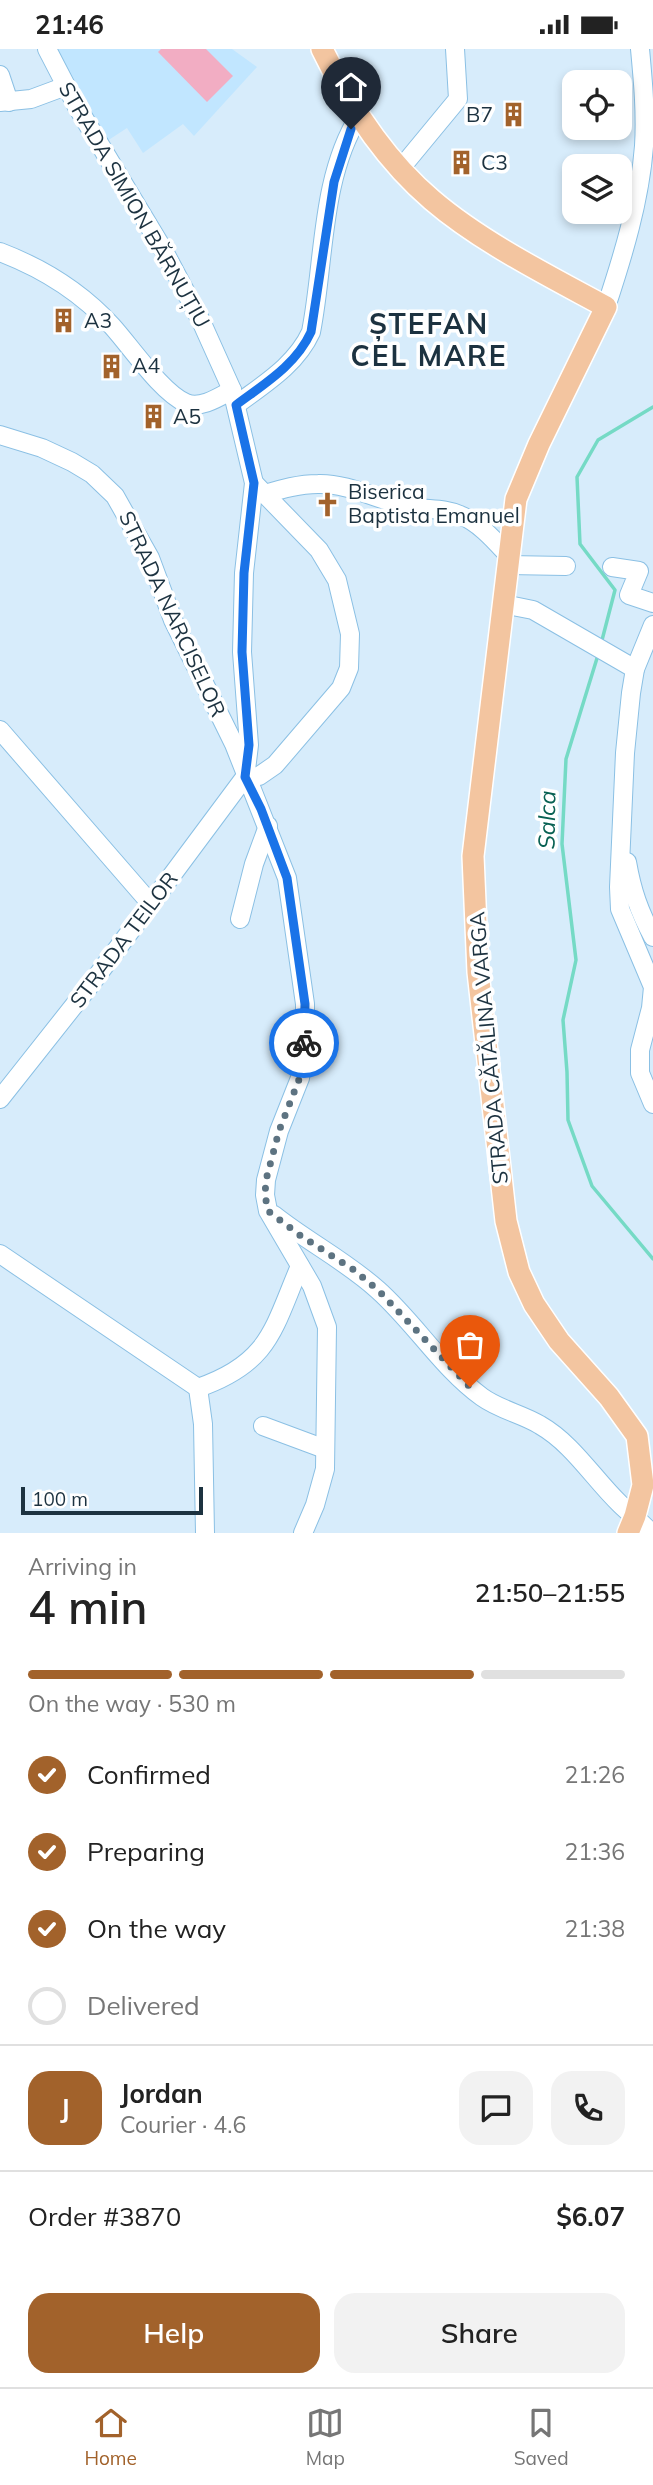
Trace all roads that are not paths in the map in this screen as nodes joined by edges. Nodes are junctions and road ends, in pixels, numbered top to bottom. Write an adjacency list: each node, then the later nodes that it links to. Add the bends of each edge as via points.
1 (47, 49): 6 (street, STRADA SIMION BĂRNUȚIU)
2 (322, 49): 8 (main road)
3 (455, 49): 9 (street, via 458,99)
4 (640, 49): 10 (street)
5 (0, 75): 7 (street)
6 (66, 86): 7 (street, via 31,99); 13 (street, STRADA SIMION BĂRNUȚIU, via 164,251)
7 (4, 102)
8 (359, 115): 9 (main road); 13 (street, via 334,182 311,332 293,361)
9 (401, 168): 12 (main road, via 433,202 463,223)
10 (645, 189): 12 (street)
11 (0, 252): 13 (street, via 48,274 84,300 177,398 197,405)
12 (606, 307): 16 (main road, STRADA CĂTĂLINA VARGA, via 516,499)
13 (234, 398): 15 (street, STRADA SIMION BĂRNUȚIU)
14 (0, 435): 24 (street, STRADA NARCISELOR, via 72,461 115,496 150,558 173,620 234,744)
15 (260, 489): 16 (street, via 320,483 461,515 480,526); 24 (street, via 244,573 242,652 249,745); 24 (street, via 319,550 337,580 350,635 349,668 341,688 275,765 259,776)
16 (509, 561): 17 (street); 20 (main road, STRADA CĂTĂLINA VARGA)
17 (566, 566)
18 (612, 567): 19 (street, via 639,571 629,596)
19 (653, 603)
20 (503, 604): 22 (street, via 533,610); 38 (main road, STRADA CĂTĂLINA VARGA, via 473,856 478,972 506,1221 519,1272 534,1304 637,1436 643,1485)
21 (652, 631): 22 (street)
22 (635, 669): 26 (street, via 625,753)
23 (0, 730): 27 (street)
24 (245, 777): 25 (street, STRADA NARCISELOR); 27 (street, STRADA TEILOR)
25 (268, 826): 28 (street); 32 (street, STRADA NARCISELOR, via 287,878 305,1004 300,1077 266,1180)
26 (623, 835): 29 (street, via 632,890); 31 (street, via 620,909 653,987 640,1073)
27 (152, 904): 30 (street, STRADA TEILOR)
28 (240, 919)
29 (653, 937)
30 (0, 1099)
31 (653, 1104)
32 (268, 1211): 34 (street); 38 (street, via 379,1291 483,1398 540,1425 566,1445 620,1504)
33 (0, 1254): 35 (street)
34 (300, 1266): 35 (street, via 265,1345 240,1369); 37 (street, via 327,1327)
35 (198, 1388): 39 (street, via 204,1437)
36 (263, 1426): 37 (street)
37 (325, 1449): 40 (street, via 325,1469)
38 (631, 1525): 41 (street)
39 (205, 1533)
40 (303, 1533)
41 (651, 1533)

